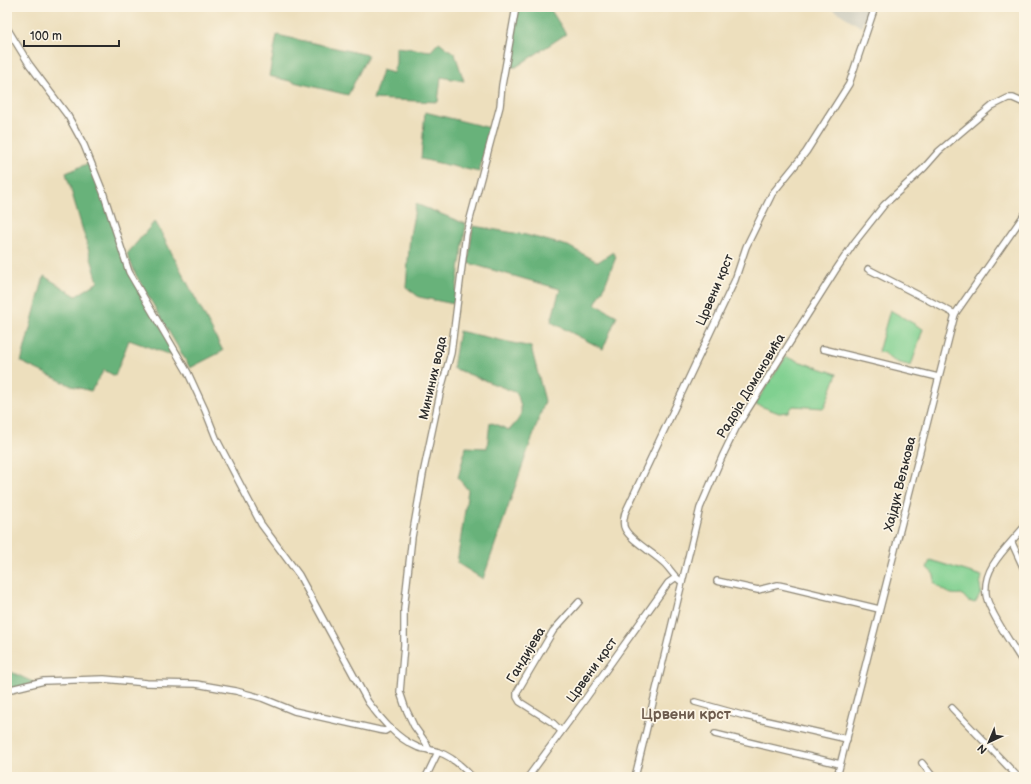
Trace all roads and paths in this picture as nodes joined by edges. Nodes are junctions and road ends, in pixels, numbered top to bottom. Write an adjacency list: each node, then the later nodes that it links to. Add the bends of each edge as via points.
1 (516, 7): 26 (street, Мининих вода, via 500,106 466,234 452,353 441,389 423,474 404,609 400,692 404,707)
2 (875, 7): 13 (street, Црвени крст, via 849,84 806,152 772,194 763,210 746,247 735,280 625,513 623,524 628,532 665,564)
3 (7, 28): 22 (street, via 29,64 68,116 84,145 103,192 129,272 188,373 216,438 261,524 299,574 368,702)
4 (1024, 103): 15 (street, Радоја Домановића, via 1008,98 992,106 939,151 884,205 854,243 740,421 700,508)
5 (1024, 215): 7 (street, Хајдук Вељкова)
6 (868, 268): 7 (street)
7 (954, 314): 9 (street, Хајдук Вељкова)
8 (823, 349): 9 (street)
9 (938, 377): 17 (street, Хајдук Вељкова)
10 (1024, 527): 11 (street)
11 (1012, 543): 12 (street); 18 (street, via 990,571 986,594 1001,627)
12 (1024, 569)
13 (675, 578): 15 (street, Црвени крст); 23 (street, Црвени крст, via 668,583)
14 (717, 581): 17 (street, via 758,590 778,585)
15 (682, 582): 33 (street, Радоја Домановића)
16 (579, 602): 23 (street, Гандијева, via 553,631 517,692 520,702)
17 (879, 609): 25 (street, Хајдук Вељкова)
18 (1024, 664)
19 (7, 690): 22 (street, via 44,681 104,679 196,684 262,698 294,711 331,721 386,731)
20 (695, 702): 25 (street)
21 (952, 708): 36 (street)
22 (390, 728): 26 (street, via 417,747)
23 (561, 731): 32 (street, Црвени крст)
24 (715, 734): 29 (street)
25 (846, 739): 29 (street, Хајдук Вељкова)
26 (429, 750): 27 (street)
27 (438, 752): 30 (street); 31 (street, via 453,760)
28 (922, 763): 35 (street)
29 (840, 764): 34 (street, Хајдук Вељкова)
30 (426, 777)
31 (472, 777)
32 (528, 777)
33 (637, 777)
34 (837, 777)
35 (934, 777)
36 (1018, 777)

